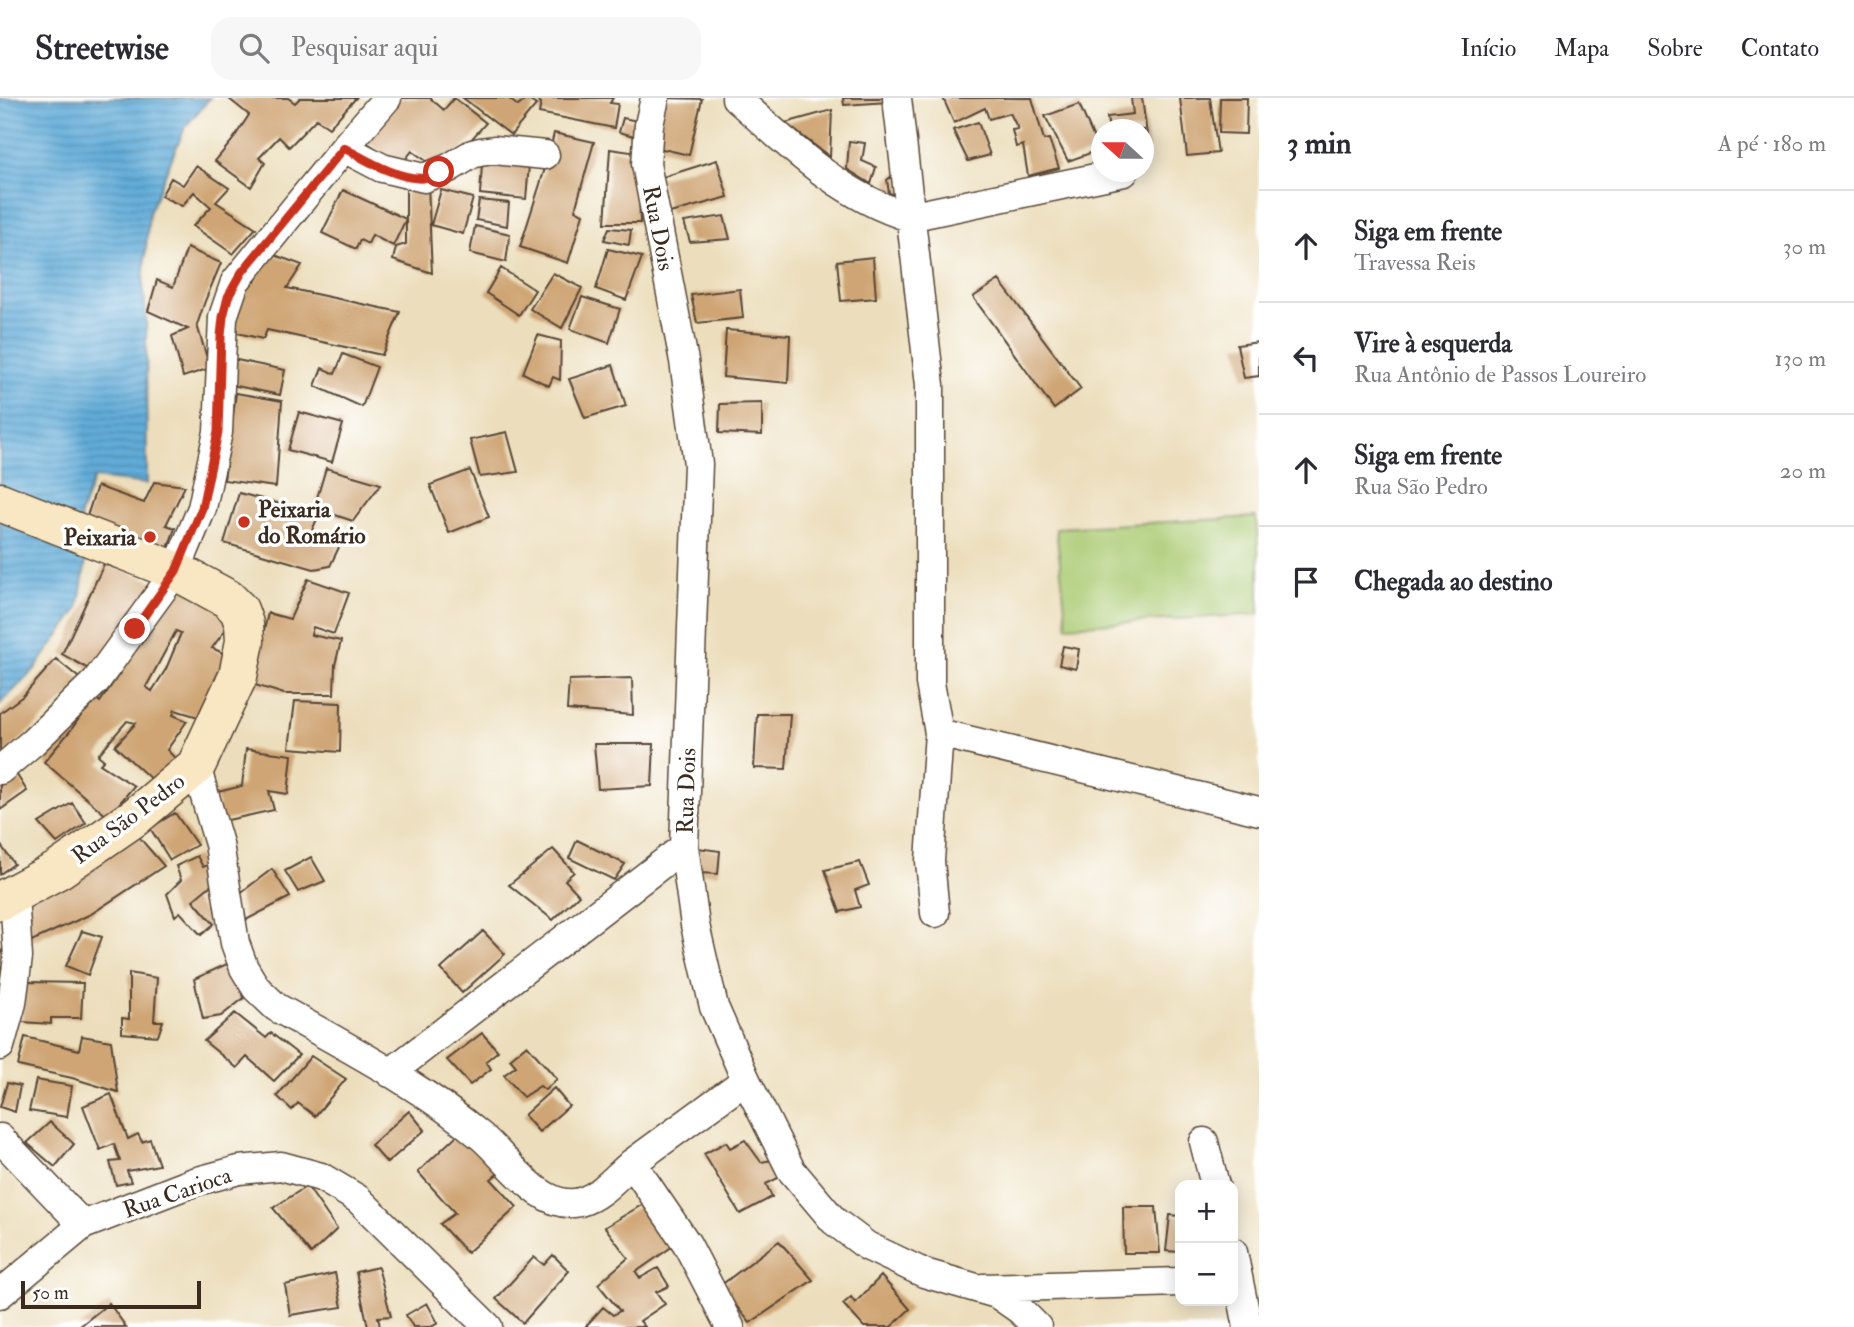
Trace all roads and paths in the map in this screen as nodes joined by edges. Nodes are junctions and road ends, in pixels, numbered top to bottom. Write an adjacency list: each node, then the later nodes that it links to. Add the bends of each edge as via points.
1 (387, 98): 5 (street)
2 (655, 98): 15 (street, Rua Dois, via 646,164 686,372 698,464)
3 (736, 98): 8 (street, via 834,181)
4 (897, 98): 8 (street)
5 (344, 148): 6 (street, via 382,168 424,178 480,152); 10 (street, via 242,272 228,297 221,336 218,432 202,508)
6 (545, 155)
7 (1091, 179): 8 (street)
8 (909, 217): 11 (street, via 930,385 930,683)
9 (0, 502): 10 (street)
10 (176, 571): 12 (street, Rua São Pedro, via 228,599 239,610 246,641 238,676); 13 (street, via 96,681)
11 (939, 733): 14 (street); 17 (street, via 930,861)
12 (196, 766): 16 (street, Rua São Pedro, via 135,817 58,870); 19 (street, via 219,844 235,943 256,988 276,1007)
13 (0, 770)
14 (1259, 811)
15 (684, 847): 19 (street); 20 (street, Rua Dois, via 695,925 714,1007)
16 (7, 898): 18 (street, via 18,957)
17 (935, 913)
18 (0, 1046)
19 (390, 1073): 23 (street, via 483,1138 535,1190 552,1199 580,1202 597,1195)
20 (746, 1080): 23 (street); 27 (street, Rua Dois, via 791,1170 834,1221 878,1252 924,1273)
21 (0, 1138): 25 (street)
22 (1204, 1142): 24 (street)
23 (632, 1163): 31 (street, via 687,1244)
24 (1215, 1180)
25 (83, 1225): 29 (street, Rua Carioca); 30 (street, Rua Carioca, via 194,1182 239,1170 281,1166 321,1177 358,1199)
26 (1175, 1282): 27 (street)
27 (976, 1288): 32 (street, Rua Dois, via 997,1294)
28 (1238, 1289): 33 (street)
29 (0, 1294)
30 (488, 1327)
31 (730, 1327)
32 (1037, 1327)
33 (1248, 1327)

